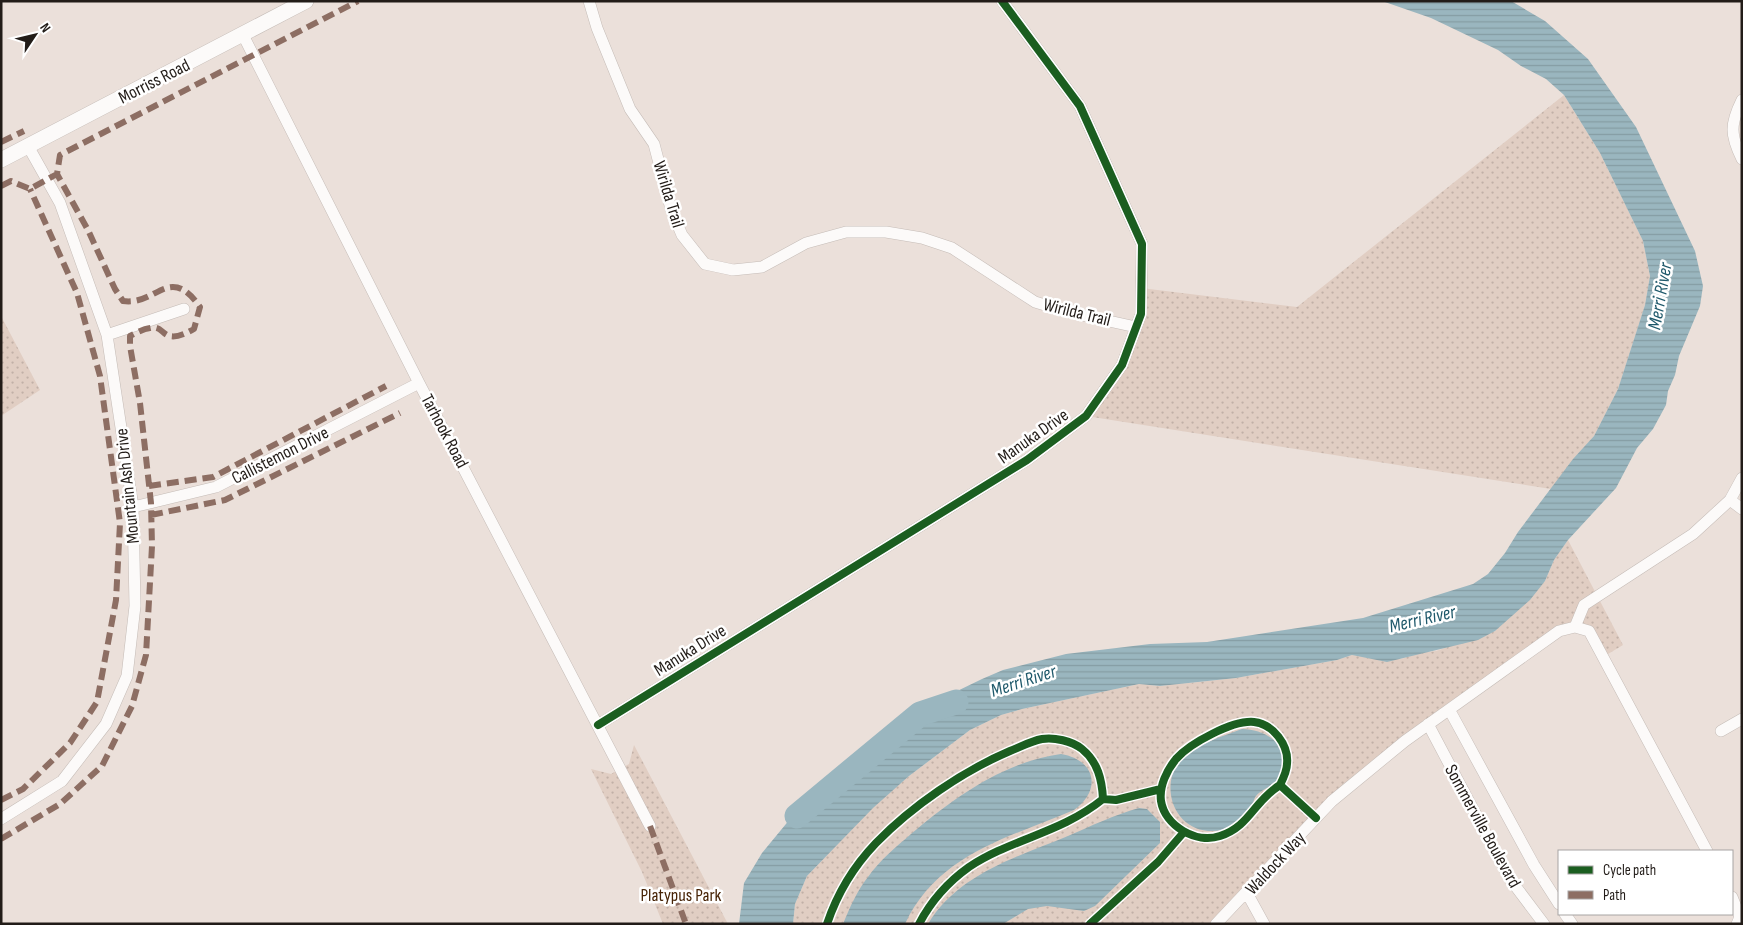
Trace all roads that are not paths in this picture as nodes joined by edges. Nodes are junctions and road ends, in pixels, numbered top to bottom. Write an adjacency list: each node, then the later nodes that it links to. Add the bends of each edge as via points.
1 (589, 1): 10 (street, Wirilda Trail, via 596,28 630,109 654,144 671,209 682,235 705,264 733,270 762,267 814,241 846,232 886,232 922,238 952,248 1035,302)
2 (1002, 1): 10 (street, Manuka Drive, via 1080,106 1142,244 1141,314)
3 (300, 3): 4 (street, Morriss Road)
4 (243, 35): 6 (street, Morriss Road); 12 (street, Tarhook Road)
5 (1742, 100): 7 (street, via 1733,119 1734,143)
6 (28, 146): 8 (street, Morriss Road); 11 (street, Mountain Ash Drive, via 60,204)
7 (1742, 159)
8 (1, 160)
9 (184, 310): 11 (street)
10 (1136, 327): 21 (street, Manuka Drive, via 1122,365 1086,416 1042,449)
11 (107, 335): 15 (street, Mountain Ash Drive)
12 (419, 383): 15 (street, Callistemon Drive, via 216,487); 21 (street, Tarhook Road)
13 (1742, 478): 14 (street)
14 (1730, 500): 16 (street); 17 (street, via 1693,534 1584,605)
15 (133, 507): 23 (street, Mountain Ash Drive, via 135,606 127,676 106,724 62,781)
16 (1742, 508)
17 (1575, 627): 18 (street, Waldock Way, via 1559,631); 25 (street, via 1589,631)
18 (1450, 711): 20 (street, Waldock Way); 28 (street, Sommerville Boulevard, via 1534,865)
19 (1742, 720): 22 (street)
20 (1428, 724): 26 (street, Waldock Way, via 1332,800); 32 (street, Sommerville Boulevard, via 1510,879)
21 (598, 725): 24 (street, Tarhook Road)
22 (1721, 731)
23 (1, 819)
24 (650, 826)
25 (1706, 850)
26 (1247, 893): 30 (street, Waldock Way); 31 (street)
27 (1733, 900): 29 (street)
28 (1558, 902)
29 (1740, 919)
30 (1216, 924)
31 (1264, 924)
32 (1544, 924)

